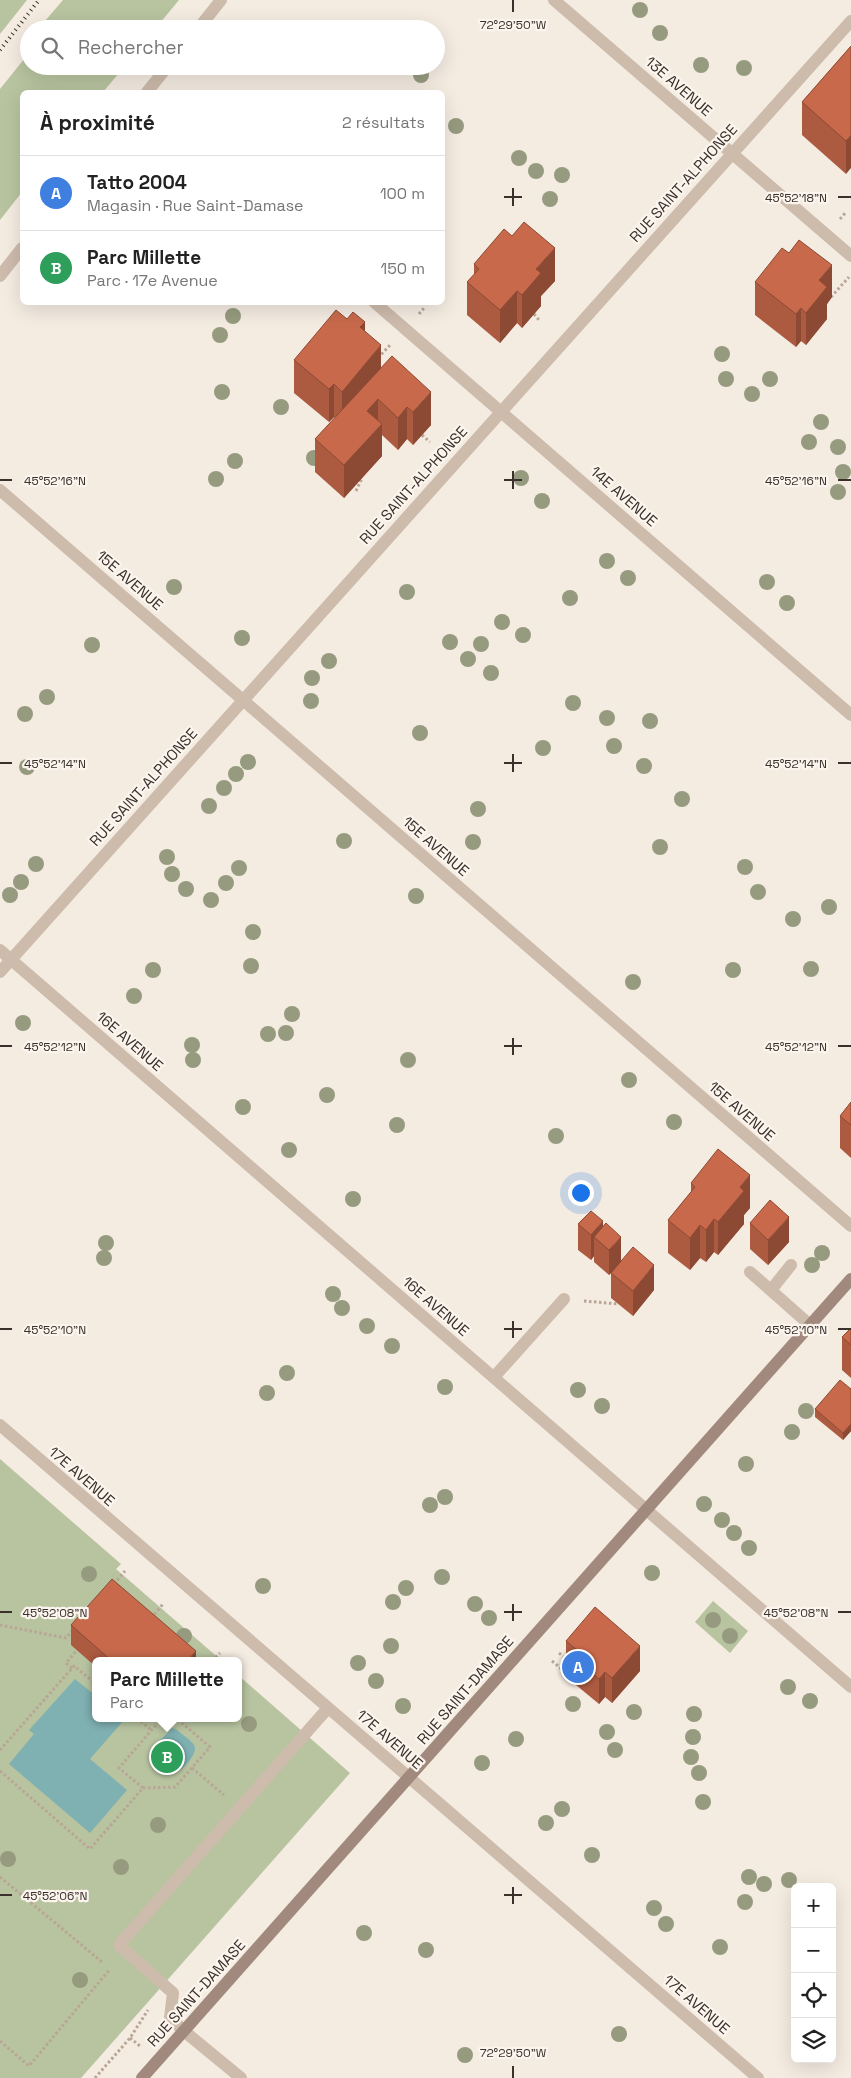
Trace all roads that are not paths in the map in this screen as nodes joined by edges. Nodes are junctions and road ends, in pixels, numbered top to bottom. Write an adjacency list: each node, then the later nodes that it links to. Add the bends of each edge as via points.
1 (221, 0): 3 (street)
2 (554, 0): 7 (street, 13E AVENUE)
3 (205, 20)
4 (851, 21): 7 (street, RUE SAINT-ALPHONSE)
5 (161, 75): 6 (street)
6 (149, 90)
7 (732, 152): 9 (street, 13E AVENUE); 12 (street, RUE SAINT-ALPHONSE)
8 (20, 251): 10 (street)
9 (851, 256)
10 (0, 276)
11 (378, 305): 12 (street, 14E AVENUE)
12 (500, 410): 14 (street, RUE SAINT-ALPHONSE); 15 (street, 14E AVENUE)
13 (0, 490): 14 (street, 15E AVENUE)
14 (243, 699): 17 (street, RUE SAINT-ALPHONSE); 19 (street, 15E AVENUE)
15 (851, 715)
16 (0, 950): 17 (street, 16E AVENUE)
17 (11, 960): 18 (street, RUE SAINT-ALPHONSE); 26 (street, 16E AVENUE)
18 (0, 972)
19 (851, 1226)
20 (791, 1265): 23 (street)
21 (750, 1272): 23 (street)
22 (851, 1279): 25 (street, RUE SAINT-DAMASE)
23 (771, 1290): 25 (street)
24 (564, 1299): 26 (street)
25 (810, 1326): 28 (street, RUE SAINT-DAMASE)
26 (494, 1377): 28 (street, 16E AVENUE)
27 (0, 1425): 30 (street, 17E AVENUE)
28 (646, 1510): 29 (street, 16E AVENUE); 31 (street, RUE SAINT-DAMASE)
29 (851, 1687)
30 (328, 1708): 31 (street, 17E AVENUE); 32 (street, via 119,1945 174,1993 170,2018)
31 (409, 1778): 32 (street, RUE SAINT-DAMASE); 35 (street, 17E AVENUE)
32 (184, 2030): 33 (street, RUE SAINT-DAMASE); 34 (street)
33 (142, 2078)
34 (242, 2078)
35 (758, 2078)

